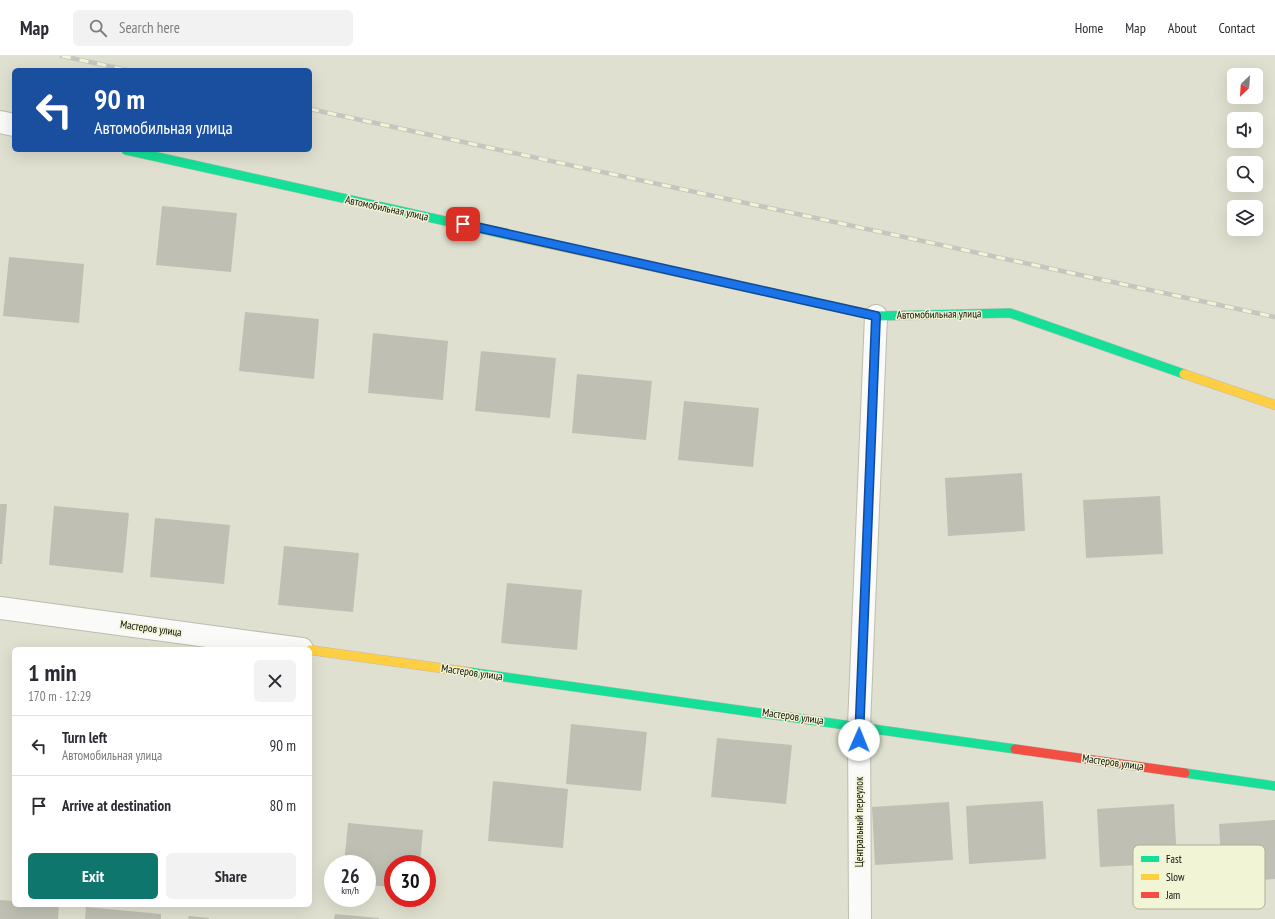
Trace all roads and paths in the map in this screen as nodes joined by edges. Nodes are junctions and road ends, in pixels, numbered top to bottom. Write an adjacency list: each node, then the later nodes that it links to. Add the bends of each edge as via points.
1 (0, 122): 2 (street)
2 (12, 125)
3 (135, 152): 4 (street, Автомобильная улица)
4 (876, 316): 5 (street, Автомобильная улица, via 1010,313); 9 (street, Центральный переулок)
5 (1275, 405)
6 (0, 608): 7 (street, Мастеров улица)
7 (287, 647)
8 (312, 650): 9 (street, Мастеров улица)
9 (859, 726): 10 (street, Мастеров улица); 11 (street, Центральный переулок)
10 (1275, 786)
11 (860, 919)

